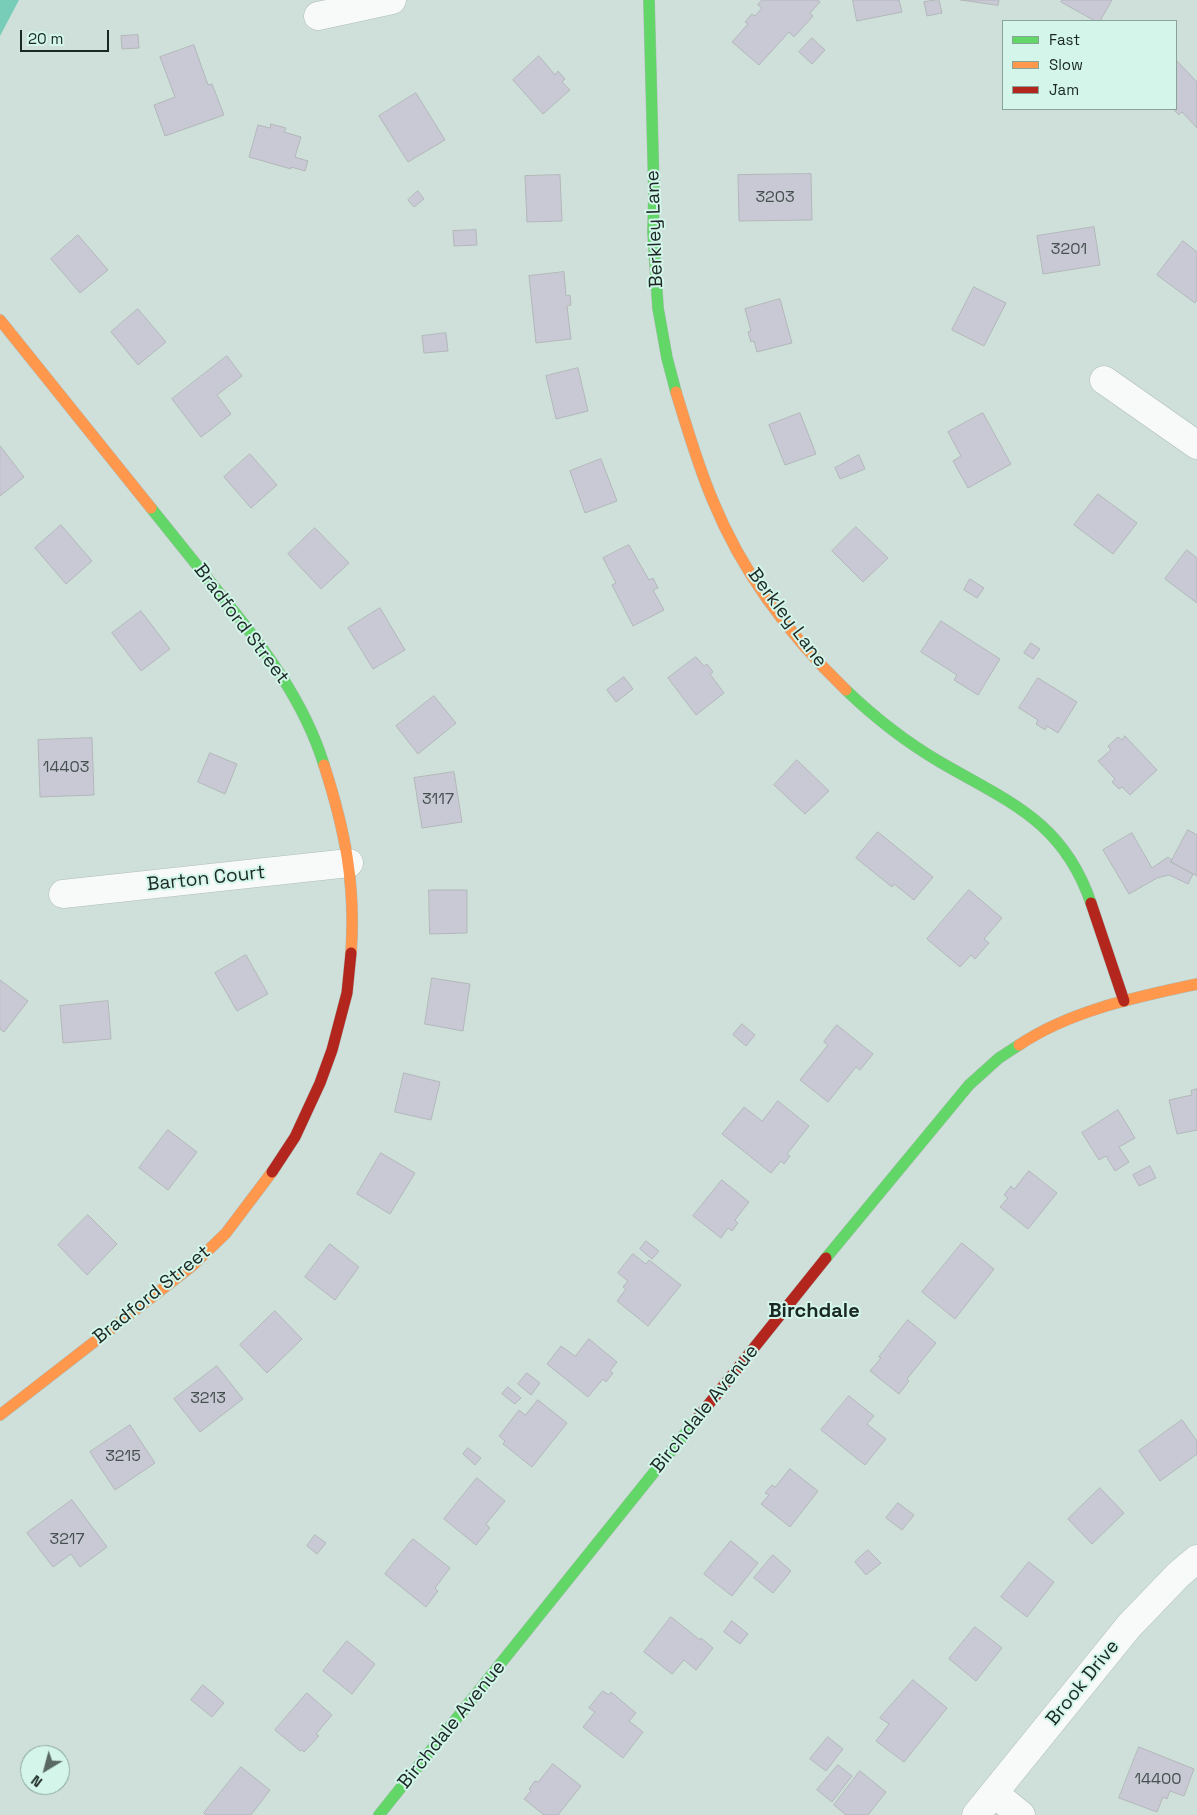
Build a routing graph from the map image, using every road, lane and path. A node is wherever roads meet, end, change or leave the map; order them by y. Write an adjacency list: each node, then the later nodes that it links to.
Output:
1 (392, 0): 3 (street)
2 (649, 0): 10 (street, Berkley Lane)
3 (318, 16)
4 (0, 320): 7 (street, Bradford Street)
5 (1104, 380): 6 (street)
6 (1197, 445)
7 (349, 863): 8 (street, Barton Court); 11 (street, Bradford Street)
8 (62, 894)
9 (1197, 984): 10 (street, Birchdale Avenue)
10 (1124, 1001): 14 (street, Birchdale Avenue)
11 (0, 1415)
12 (1197, 1558): 13 (street, Brook Drive)
13 (994, 1793): 15 (street, Brook Drive); 16 (street)
14 (379, 1815)
15 (976, 1815)
16 (1021, 1815)

